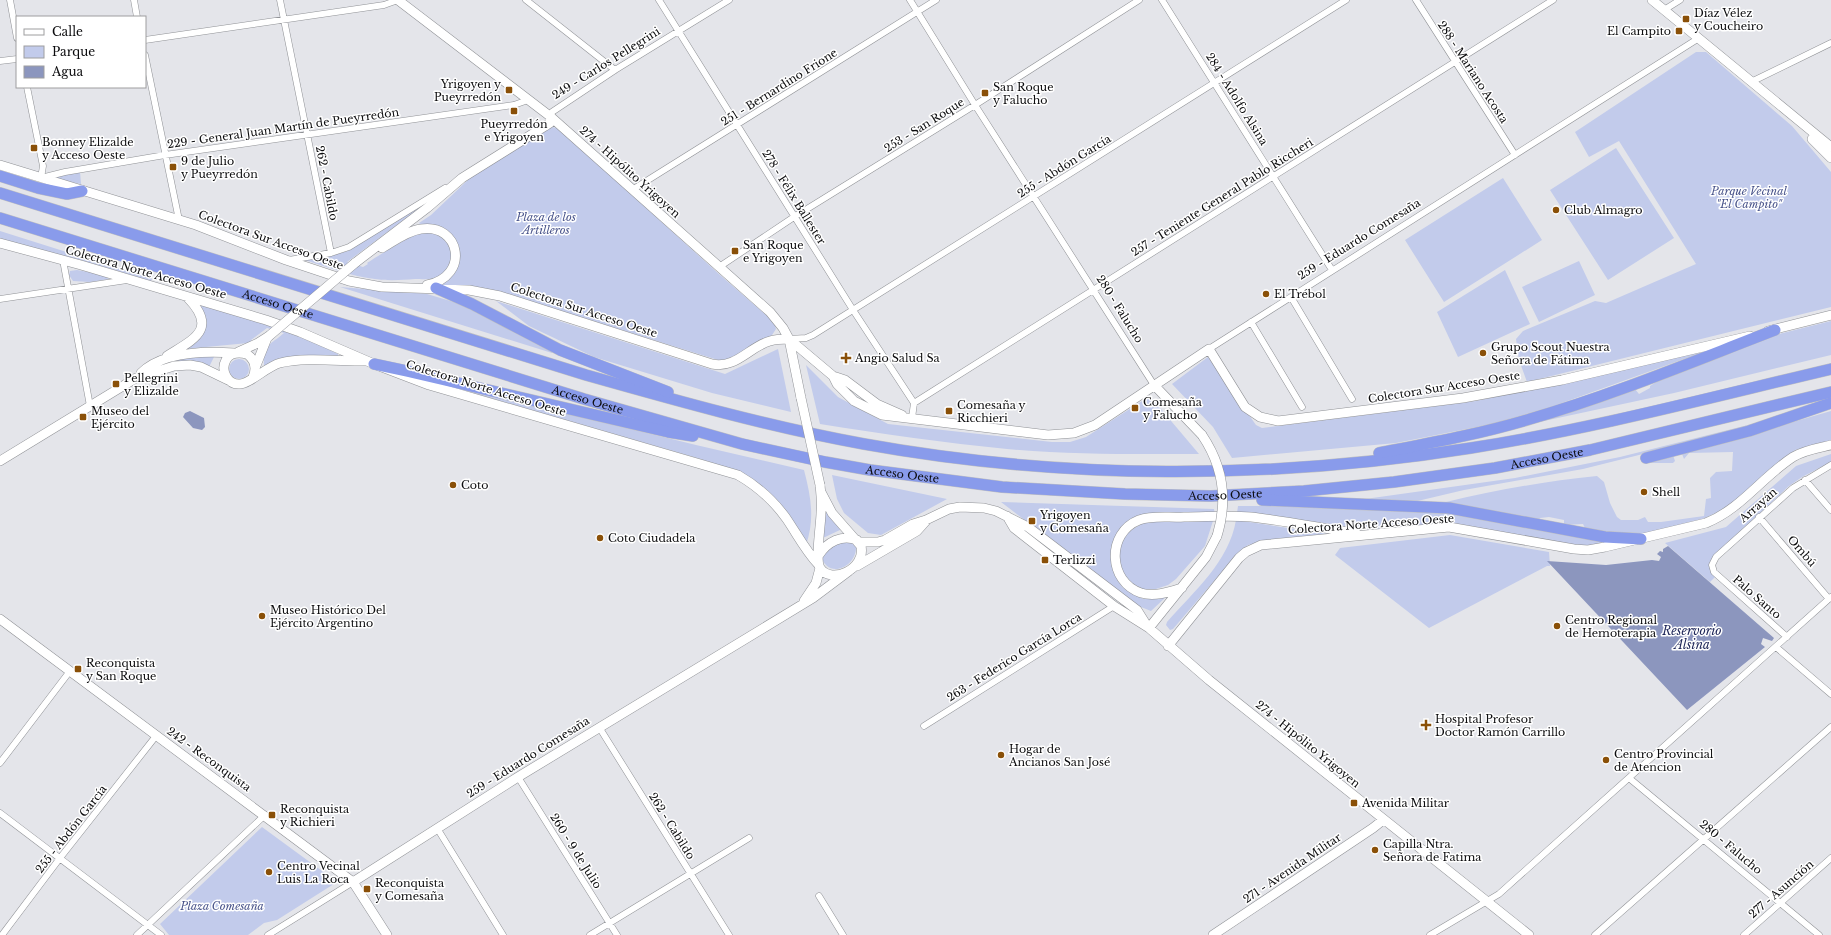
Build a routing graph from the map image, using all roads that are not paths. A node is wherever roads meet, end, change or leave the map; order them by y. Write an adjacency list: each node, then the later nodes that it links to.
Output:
1 (10, 0): 22 (street)
2 (134, 0): 19 (street)
3 (280, 0): 20 (street, 262 - Cabildo)
4 (398, 0): 20 (street); 34 (street, 274 - Hipólito Yrigoyen)
5 (526, 0): 30 (street)
6 (659, 0): 21 (street, 278 - Félix Ballester)
7 (729, 0): 21 (street, 249 - Carlos Pellegrini)
8 (910, 0): 18 (street, 280 - Falucho)
9 (936, 0): 18 (street, 251 - Bernardino Frione)
10 (1139, 0): 35 (street, 253 - San Roque)
11 (1162, 0): 32 (street, 284 - Adolfo Alsina)
12 (1346, 0): 32 (street, 255 - Abdón García)
13 (1416, 0): 29 (street, 288 - Mariano Acosta)
14 (1553, 0): 29 (street, 257 - Teniente General Pablo Riccheri)
15 (1652, 0): 17 (street)
16 (1680, 0): 17 (street)
17 (1664, 10): 23 (street)
18 (918, 12): 35 (street, 280 - Falucho); 38 (street, 251 - Bernardino Frione)
19 (138, 16)
20 (284, 20): 24 (street); 39 (street, 262 - Cabildo)
21 (679, 32): 30 (street, 249 - Carlos Pellegrini); 38 (street, 278 - Félix Ballester)
22 (16, 33)
23 (1699, 38): 31 (street); 42 (street, 259 - Eduardo Comesaña)
24 (146, 40)
25 (1831, 43): 31 (street)
26 (16, 59): 28 (street)
27 (146, 60): 41 (street)
28 (0, 61)
29 (1455, 62): 42 (street, 288 - Mariano Acosta); 46 (street, 257 - Teniente General Pablo Riccheri)
30 (615, 70): 37 (street, 249 - Carlos Pellegrini)
31 (1751, 82): 36 (street)
32 (1215, 84): 46 (street, 284 - Adolfo Alsina); 52 (street, 255 - Abdón García)
33 (27, 88): 47 (street)
34 (528, 100): 37 (street, 274 - Hipólito Yrigoyen); 39 (street, 229 - General Juan Martín de Pueyrredón)
35 (975, 105): 52 (street, 280 - Falucho); 53 (street, 253 - San Roque)
36 (1788, 113): 40 (street); 43 (street)
37 (551, 117): 48 (street, 249 - Carlos Pellegrini); 49 (street, 274 - Hipólito Yrigoyen)
38 (737, 124): 49 (street, 251 - Bernardino Frione); 53 (street, 278 - Félix Ballester)
39 (307, 135): 41 (street, 229 - General Juan Martín de Pueyrredón); 57 (street, 262 - Cabildo)
40 (1831, 147)
41 (165, 155): 47 (street, 229 - General Juan Martín de Pueyrredón); 55 (street)
42 (1515, 155): 62 (street, 259 - Eduardo Comesaña)
43 (1831, 158)
44 (0, 165): 47 (street, Colectora Sur Acceso Oeste)
45 (0, 176): 50 (highway)
46 (1273, 176): 62 (street, 284 - Adolfo Alsina); 67 (street, 257 - Teniente General Pablo Riccheri)
47 (41, 178): 50 (street, Colectora Sur Acceso Oeste)
48 (462, 178): 57 (street, 249 - Carlos Pellegrini); 60 (street, 249 - Carlos Pellegrini)
49 (632, 190): 61 (street, 274 - Hipólito Yrigoyen)
50 (82, 191): 55 (street, Colectora Sur Acceso Oeste)
51 (0, 193): 92 (highway, Acceso Oeste)
52 (1034, 196): 67 (street, 280 - Falucho); 71 (street, 255 - Abdón García)
53 (794, 217): 61 (street, 253 - San Roque); 71 (street, 278 - Félix Ballester)
54 (0, 218): 94 (highway, Acceso Oeste)
55 (178, 220): 59 (street, Colectora Sur Acceso Oeste)
56 (0, 243): 58 (street, Colectora Norte Acceso Oeste)
57 (331, 253): 59 (street, 249 - Carlos Pellegrini)
58 (62, 260): 63 (street, Colectora Norte Acceso Oeste); 66 (street)
59 (286, 260): 64 (street, Colectora Sur Acceso Oeste)
60 (357, 262): 64 (street); 75 (street, 249 - Carlos Pellegrini, bridge)
61 (719, 267): 76 (street, 274 - Hipólito Yrigoyen)
62 (1332, 270): 69 (street, 259 - Eduardo Comesaña)
63 (129, 280): 66 (street); 68 (street, Colectora Norte Acceso Oeste)
64 (414, 288): 65 (street, Colectora Sur Acceso Oeste)
65 (436, 288): 76 (street, Colectora Sur Acceso Oeste); 92 (highway)
66 (68, 289): 70 (street); 90 (street)
67 (1094, 290): 85 (street, 280 - Falucho); 88 (street, 257 - Teniente General Pablo Riccheri)
68 (188, 297): 79 (street); 80 (street, Colectora Norte Acceso Oeste)
69 (1291, 297): 73 (street, 259 - Eduardo Comesaña); 87 (street)
70 (0, 299)
71 (853, 310): 76 (street, 255 - Abdón García); 88 (street, 278 - Félix Ballester)
72 (1831, 315): 74 (street, Colectora Sur Acceso Oeste)
73 (1251, 322): 77 (street, 259 - Eduardo Comesaña); 91 (street)
74 (1774, 330): 77 (street, Colectora Sur Acceso Oeste); 99 (highway)
75 (268, 337): 78 (street, 249 - Carlos Pellegrini); 82 (street, 249 - Carlos Pellegrini)
76 (789, 339): 93 (street, 274 - Hipólito Yrigoyen); 101 (street, bridge)
77 (1209, 349): 85 (street, 259 - Eduardo Comesaña)
78 (236, 353): 79 (street, 249 - Carlos Pellegrini); 82 (street); 84 (street)
79 (161, 360): 83 (street, 249 - Carlos Pellegrini)
80 (370, 363): 82 (street); 94 (highway); 111 (street, Colectora Norte Acceso Oeste)
81 (1831, 369): 99 (highway, Acceso Oeste)
82 (254, 372): 84 (street)
83 (136, 378): 84 (street, 249 - Carlos Pellegrini); 90 (street, 249 - Carlos Pellegrini)
84 (228, 380)
85 (1154, 385): 93 (street, 259 - Eduardo Comesaña); 114 (street, 280 - Falucho, bridge)
86 (1831, 392): 102 (highway, Acceso Oeste)
87 (1352, 399)
88 (914, 403): 93 (street)
89 (1831, 403): 96 (highway)
90 (90, 406): 97 (street, 249 - Carlos Pellegrini)
91 (1302, 407)
92 (713, 410): 99 (highway, Acceso Oeste)
93 (908, 417)
94 (742, 444): 102 (highway, Acceso Oeste)
95 (1831, 445): 109 (street, Colectora Norte Acceso Oeste)
96 (1646, 458)
97 (0, 461)
98 (1831, 464): 100 (street, Arrayán)
99 (1314, 466)
100 (1805, 480): 104 (street); 106 (street, Arrayán)
101 (820, 488): 110 (street); 111 (street)
102 (1211, 496): 109 (highway)
103 (972, 507): 105 (street, 274 - Hipólito Yrigoyen); 107 (street, 259 - Eduardo Comesaña)
104 (1831, 510)
105 (1007, 516): 117 (street, 274 - Hipólito Yrigoyen); 119 (street, 274 - Hipólito Yrigoyen)
106 (1759, 517): 113 (street, Arrayán); 115 (street, Ombú)
107 (926, 520): 110 (street, 259 - Eduardo Comesaña); 112 (street, 259 - Eduardo Comesaña)
108 (1372, 536): 109 (street, Colectora Norte Acceso Oeste); 114 (street); 121 (street, Colectora Norte Acceso Oeste)
109 (1641, 538)
110 (858, 541): 111 (street); 112 (street)
111 (819, 562): 112 (street); 116 (street, 259 - Eduardo Comesaña)
112 (853, 568): 116 (street, 259 - Eduardo Comesaña)
113 (1714, 572): 120 (street, Palo Santo)
114 (1182, 588): 119 (street, 280 - Falucho)
115 (1830, 598): 120 (street)
116 (802, 603): 126 (street, 259 - Eduardo Comesaña)
117 (1114, 606): 119 (street, 274 - Hipólito Yrigoyen); 125 (street, 263 - Federico García Lorca)
118 (0, 619): 123 (street, 242 - Reconquista)
119 (1149, 628): 121 (street, 274 - Hipólito Yrigoyen)
120 (1787, 637): 122 (street)
121 (1168, 646): 134 (street, 274 - Hipólito Yrigoyen)
122 (1776, 647): 124 (street); 131 (street)
123 (70, 672): 128 (street, 242 - Reconquista); 129 (street)
124 (1831, 694)
125 (924, 726)
126 (599, 727): 130 (street, 259 - Eduardo Comesaña); 140 (street, 262 - Cabildo)
127 (1831, 727): 137 (street)
128 (156, 736): 133 (street, 242 - Reconquista); 138 (street, 255 - Abdón García)
129 (0, 763)
130 (518, 777): 135 (street, 259 - Eduardo Comesaña); 145 (street, 260 - 9 de Julio)
131 (1629, 778): 137 (street, 280 - Falucho); 143 (street)
132 (0, 813): 138 (street)
133 (265, 815): 141 (street, 242 - Reconquista); 146 (street)
134 (1383, 820): 143 (street, 274 - Hipólito Yrigoyen); 147 (street, 271 - Avenida Militar)
135 (436, 828): 141 (street, 259 - Eduardo Comesaña); 154 (street)
136 (749, 838): 140 (street)
137 (1704, 840): 144 (street, 280 - Falucho); 162 (street)
138 (60, 858): 146 (street); 149 (street, 255 - Abdón García)
139 (1831, 858): 144 (street, 277 - Asunción)
140 (690, 874): 145 (street); 157 (street, 262 - Cabildo)
141 (353, 882): 148 (street, 259 - Eduardo Comesaña); 153 (street, 242 - Reconquista)
142 (819, 896): 158 (street)
143 (1487, 902): 160 (street); 161 (street, 274 - Hipólito Yrigoyen)
144 (1780, 903): 163 (street, 277 - Asunción); 164 (street, 280 - Falucho)
145 (610, 923): 155 (street); 156 (street, 260 - 9 de Julio)
146 (149, 924): 150 (street); 151 (street)
147 (1224, 932): 159 (street, 271 - Avenida Militar)
148 (276, 933): 152 (street, 259 - Eduardo Comesaña)
149 (2, 935)
150 (137, 935)
151 (161, 935)
152 (268, 935)
153 (387, 935)
154 (503, 935)
155 (590, 935)
156 (617, 935)
157 (729, 935)
158 (843, 935)
159 (1213, 935)
160 (1430, 935)
161 (1530, 935)
162 (1595, 935)
163 (1744, 935)
164 (1819, 935)

